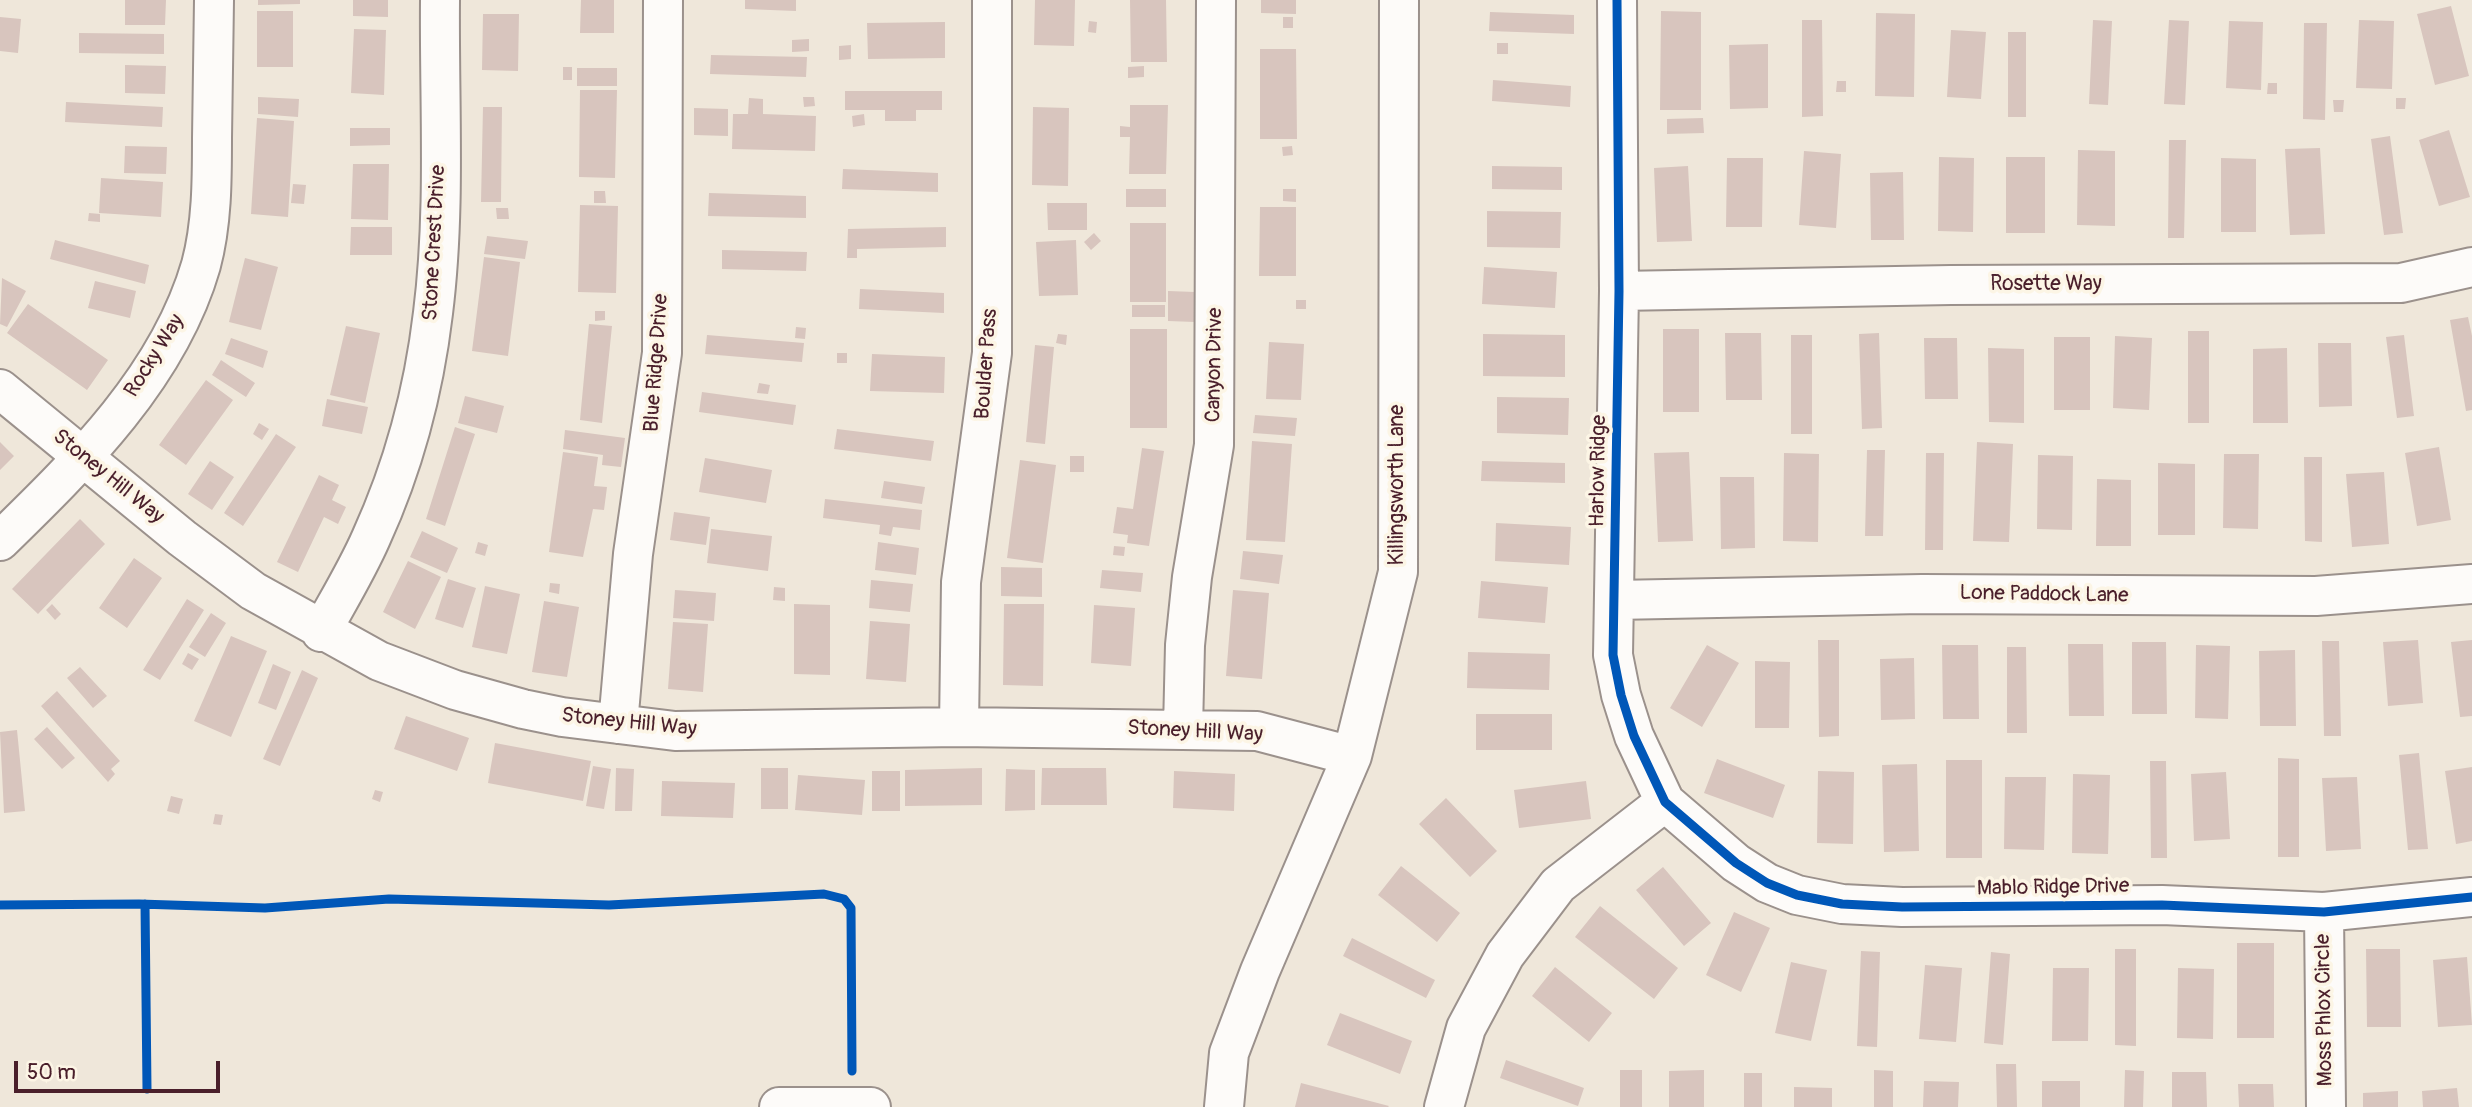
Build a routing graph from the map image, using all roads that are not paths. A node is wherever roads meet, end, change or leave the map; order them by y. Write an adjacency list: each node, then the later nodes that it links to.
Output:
1 (214, 0): 11 (street, Rocky Way)
2 (440, 0): 15 (street, Stone Crest Drive)
3 (663, 0): 16 (street, Blue Ridge Drive)
4 (992, 0): 17 (street, Boulder Pass)
5 (1216, 0): 18 (street, Canyon Drive)
6 (1399, 0): 19 (street, Killingsworth Lane)
7 (1617, 0): 9 (street, Harlow Ridge)
8 (2472, 267): 9 (street, Rosette Way)
9 (1619, 291): 14 (street, Harlow Ridge)
10 (0, 389): 11 (street, Stoney Hill Way)
11 (82, 456): 12 (street, Rocky Way); 15 (street, Stoney Hill Way)
12 (0, 541)
13 (2472, 584): 14 (street, Lone Paddock Lane)
14 (1615, 600): 20 (street, Harlow Ridge)
15 (321, 632): 16 (street, Stoney Hill Way)
16 (618, 724): 17 (street, Stoney Hill Way)
17 (959, 727): 18 (street, Stoney Hill Way)
18 (1183, 729): 19 (street, Stoney Hill Way)
19 (1352, 756): 25 (street, Killingsworth Lane)
20 (1665, 802): 22 (street, Mablo Ridge Drive); 26 (street)
21 (2472, 897): 22 (street, Mablo Ridge Drive)
22 (2324, 912): 27 (street, Moss Phlox Circle)
23 (779, 1107): 24 (street)
24 (871, 1107)
25 (1224, 1107)
26 (1444, 1107)
27 (2326, 1107)

